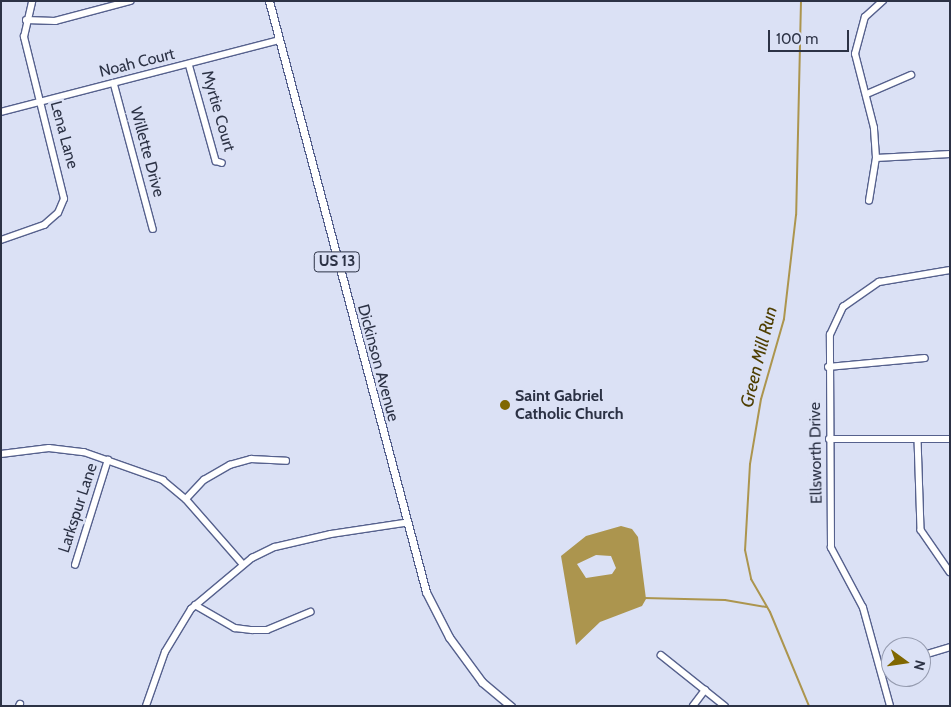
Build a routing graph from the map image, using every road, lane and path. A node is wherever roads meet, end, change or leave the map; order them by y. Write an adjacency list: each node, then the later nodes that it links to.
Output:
1 (32, 1): 5 (street, Lena Lane)
2 (130, 1): 5 (street)
3 (269, 1): 6 (main road, Dickinson Avenue / US 13)
4 (883, 1): 10 (street)
5 (26, 20): 11 (street, Lena Lane)
6 (279, 40): 7 (street, Noah Court); 29 (main road, Dickinson Avenue / US 13)
7 (190, 64): 9 (street, Noah Court); 15 (street, Myrtie Court)
8 (911, 75): 10 (street)
9 (114, 83): 11 (street, Noah Court); 17 (street, Willette Drive)
10 (867, 94): 14 (street)
11 (40, 102): 12 (street, Noah Court); 18 (street, Lena Lane)
12 (1, 112)
13 (950, 154): 14 (street)
14 (876, 158): 16 (street)
15 (222, 163)
16 (869, 202)
17 (153, 228)
18 (1, 240)
19 (950, 270): 21 (street, Ellsworth Drive)
20 (925, 358): 21 (street)
21 (828, 367): 24 (street, Ellsworth Drive)
22 (918, 439): 23 (street); 24 (street); 32 (street)
23 (950, 439)
24 (829, 440): 38 (street, Ellsworth Drive)
25 (1, 454): 26 (street)
26 (108, 460): 28 (street); 31 (street, Larkspur Lane)
27 (286, 461): 28 (street)
28 (186, 498): 30 (street)
29 (405, 523): 30 (street); 42 (main road, Dickinson Avenue / US 13)
30 (243, 564): 33 (street)
31 (75, 565)
32 (950, 572)
33 (195, 605): 34 (street); 41 (street)
34 (310, 612)
35 (950, 647): 36 (street)
36 (931, 653)
37 (661, 655): 40 (street)
38 (881, 667)
39 (886, 687): 45 (street, Ellsworth Drive)
40 (705, 690): 43 (street); 44 (street)
41 (146, 706)
42 (511, 706)
43 (693, 706)
44 (725, 706)
45 (890, 706)

